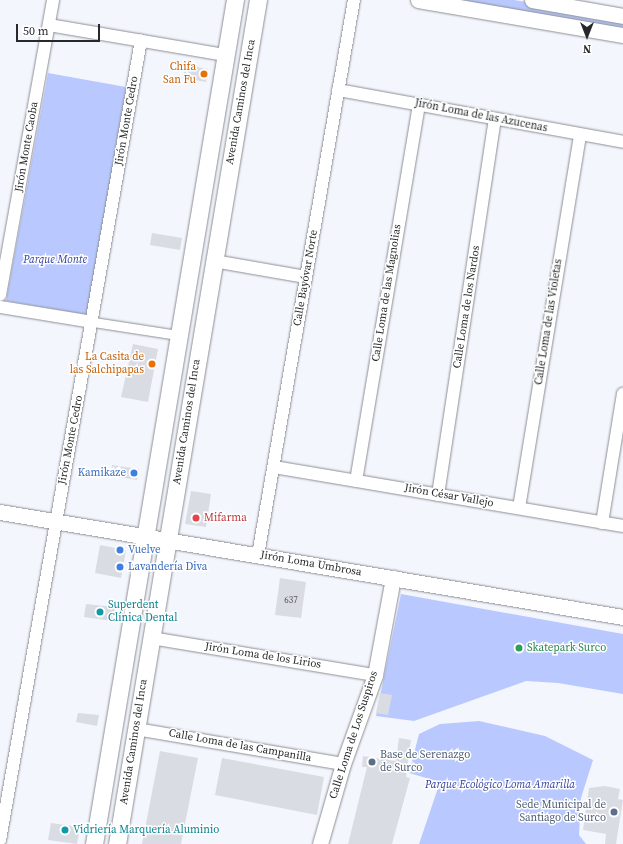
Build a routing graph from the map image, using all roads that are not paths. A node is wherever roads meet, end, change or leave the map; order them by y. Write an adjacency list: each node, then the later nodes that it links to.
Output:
1 (53, 0): 8 (street, Jirón Monte Caoba)
2 (235, 0): 11 (main road, Avenida Caminos del Inca)
3 (258, 0): 17 (main road, Avenida Caminos del Inca)
4 (354, 0): 12 (street, Calle Bayóvar Norte)
5 (418, 0): 9 (street)
6 (532, 0): 7 (street)
7 (623, 16)
8 (49, 25): 10 (street); 19 (street, Jirón Monte Caoba)
9 (623, 35)
10 (141, 40): 11 (street); 21 (street, Jirón Monte Cedro)
11 (225, 55): 22 (main road, Avenida Caminos del Inca)
12 (338, 90): 13 (street, Jirón Loma de las Azucenas); 18 (street, Calle Bayóvar Norte)
13 (419, 105): 14 (street, Jirón Loma de las Azucenas); 25 (street, Calle Loma de las Magnolias)
14 (495, 119): 15 (street, Jirón Loma de las Azucenas); 26 (street, Calle Loma de los Nardos)
15 (580, 135): 16 (street, Jirón Loma de las Azucenas); 27 (street, Calle Loma de las Violetas)
16 (623, 142)
17 (214, 261): 18 (street); 33 (main road, Avenida Caminos del Inca)
18 (306, 277): 24 (street, Calle Bayóvar Norte)
19 (0, 295)
20 (0, 307): 21 (street)
21 (93, 322): 22 (street); 29 (street, Jirón Monte Cedro)
22 (178, 335): 32 (main road, Avenida Caminos del Inca)
23 (623, 394): 30 (street)
24 (274, 467): 25 (street, Jirón César Vallejo); 34 (street, Calle Bayóvar Norte)
25 (356, 481): 26 (street, Jirón César Vallejo)
26 (438, 495): 27 (street, Jirón César Vallejo)
27 (519, 508): 30 (street, Jirón César Vallejo)
28 (0, 512): 29 (street, Jirón Loma Umbrosa)
29 (56, 521): 32 (street, Jirón Loma Umbrosa); 41 (street, Jirón Monte Cedro)
30 (602, 523): 31 (street, Jirón César Vallejo)
31 (623, 526)
32 (144, 536): 33 (street, Jirón Loma Umbrosa); 42 (main road, Avenida Caminos del Inca)
33 (168, 540): 34 (street, Jirón Loma Umbrosa); 37 (main road, Avenida Caminos del Inca)
34 (258, 556): 35 (street, Jirón Loma Umbrosa)
35 (393, 578): 36 (street, Jirón Loma Umbrosa); 38 (street, Calle Loma de Los Suspiros)
36 (623, 617)
37 (151, 638): 38 (street, Jirón Loma de los Lirios); 39 (main road, Avenida Caminos del Inca)
38 (375, 675): 40 (street, Calle Loma de Los Suspiros)
39 (136, 729): 40 (street, Calle Loma de las Campanilla); 43 (main road, Avenida Caminos del Inca)
40 (343, 764): 44 (street, Calle Loma de Los Suspiros)
41 (0, 840)
42 (94, 844)
43 (117, 844)
44 (320, 844)

